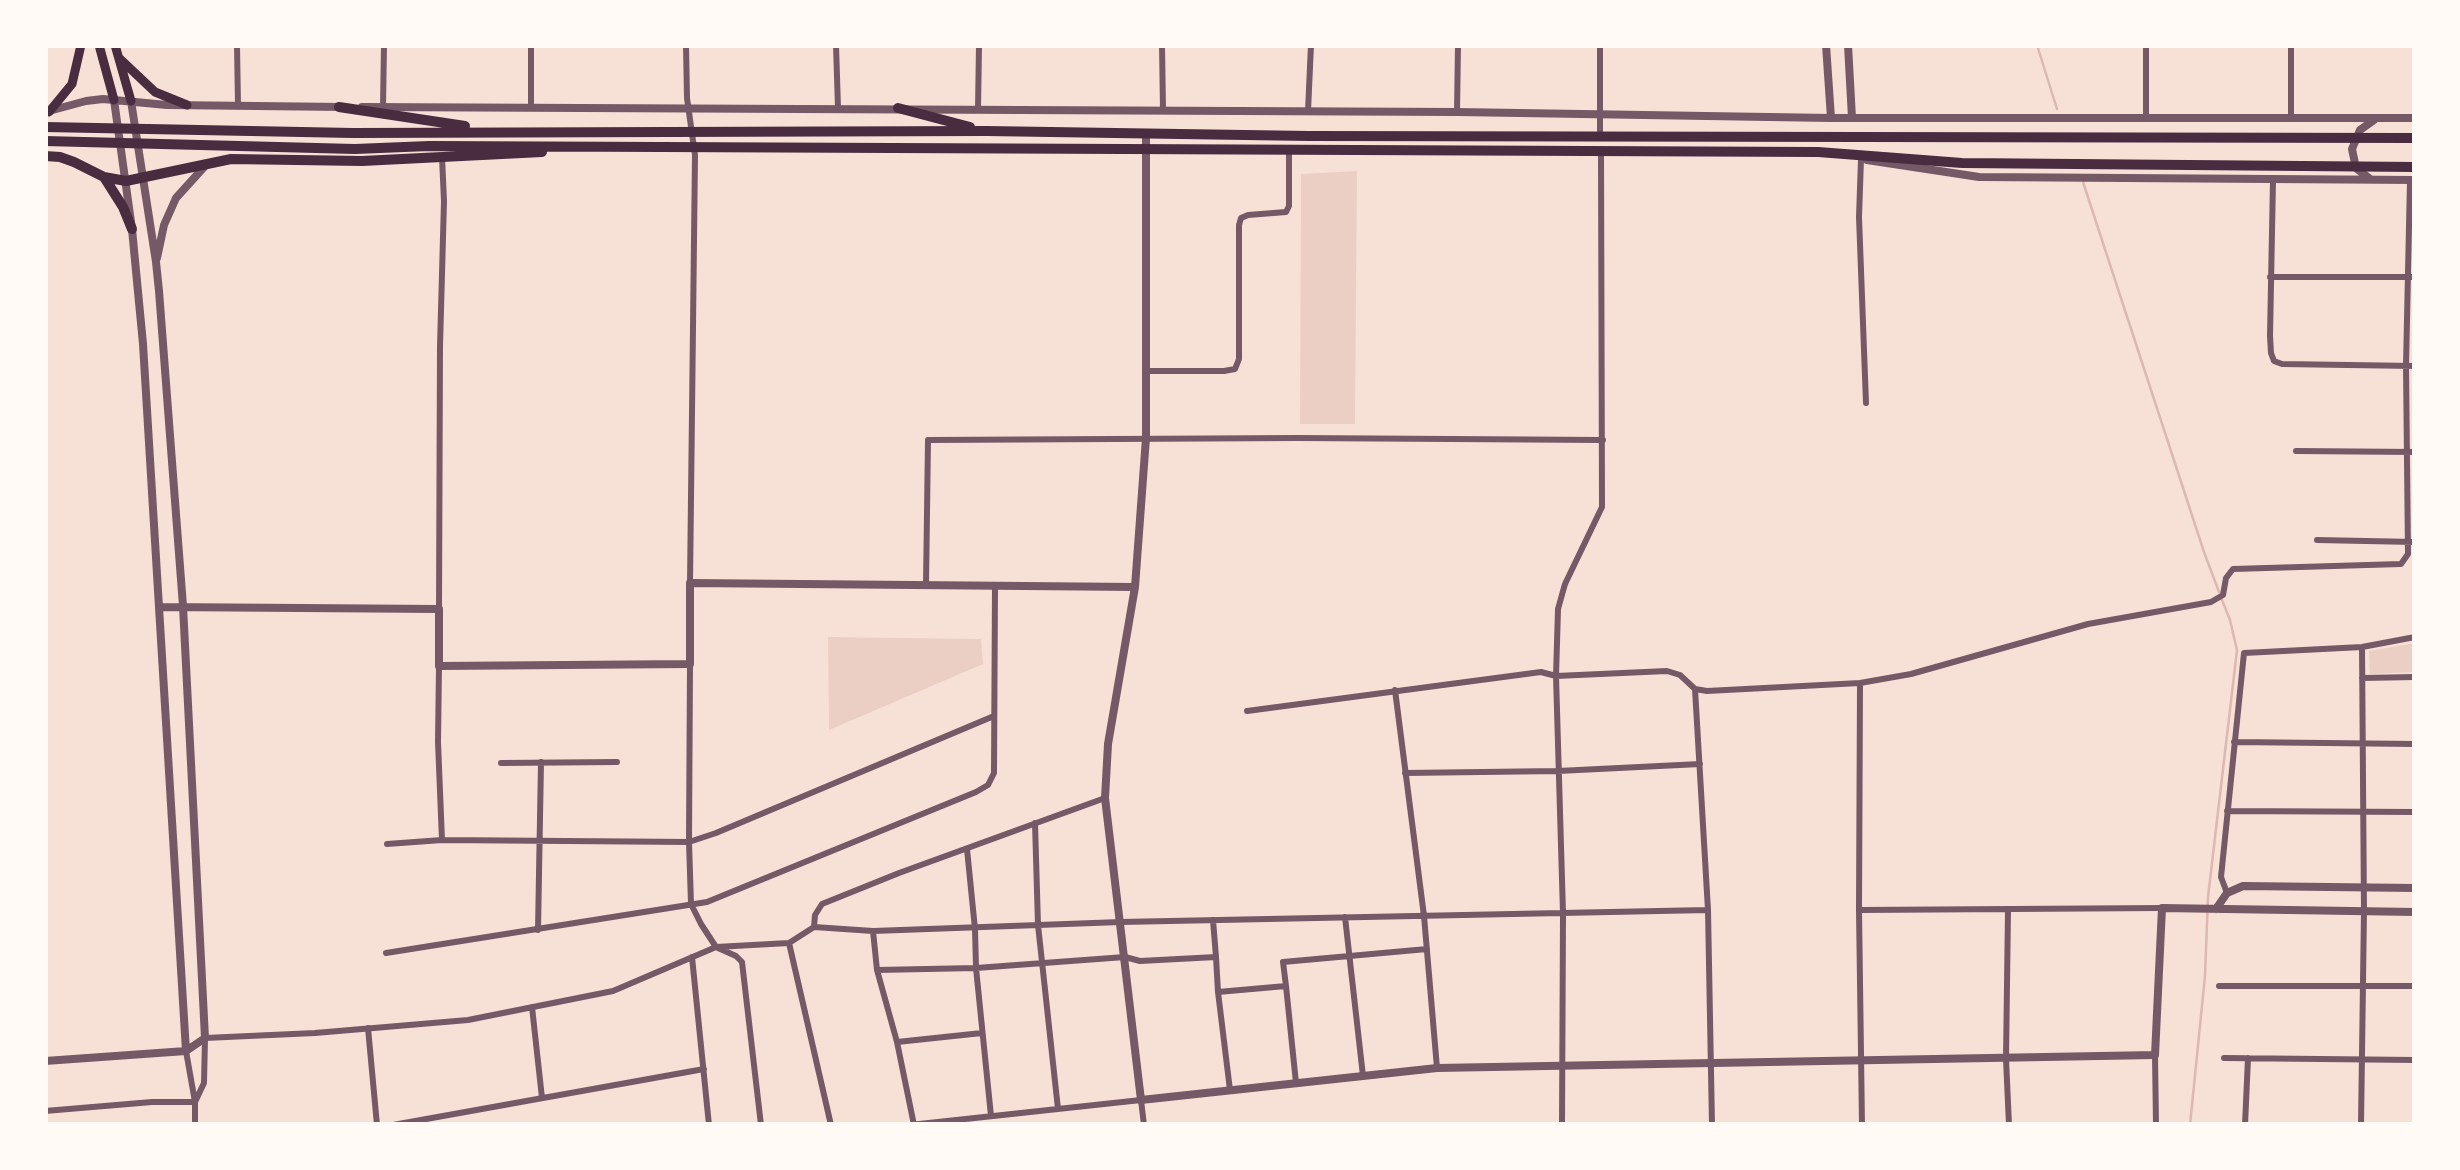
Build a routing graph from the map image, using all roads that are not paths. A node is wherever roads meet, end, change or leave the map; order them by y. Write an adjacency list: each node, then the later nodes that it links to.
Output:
1 (81, 45): 32 (main road)
2 (99, 45): 19 (main road)
3 (115, 45): 18 (main road)
4 (237, 45): 21 (street)
5 (384, 45): 24 (street)
6 (531, 45): 25 (street)
7 (686, 45): 26 (street)
8 (836, 45): 27 (street)
9 (978, 45): 29 (street)
10 (1162, 45): 30 (street)
11 (1311, 45): 31 (street)
12 (1458, 45): 33 (street)
13 (1600, 45): 34 (street)
14 (1826, 45): 36 (street)
15 (1848, 45): 37 (street)
16 (2146, 45): 38 (street)
17 (2291, 45): 35 (street)
18 (119, 58): 20 (main road); 22 (main road)
19 (114, 100): 20 (street); 32 (street); 65 (street)
20 (131, 101): 22 (street); 61 (street)
21 (238, 104): 22 (street); 23 (street)
22 (187, 106)
23 (339, 107): 24 (street); 42 (highway)
24 (384, 107): 25 (street)
25 (530, 108): 26 (street)
26 (689, 108): 27 (street); 43 (street)
27 (838, 108): 28 (street)
28 (898, 108): 29 (street); 44 (highway)
29 (978, 108): 30 (street)
30 (1162, 110): 31 (street)
31 (1308, 111): 33 (street)
32 (47, 112)
33 (1457, 112): 34 (street)
34 (1600, 114): 36 (street); 46 (street)
35 (2291, 117): 38 (street); 39 (street)
36 (1831, 118): 37 (street)
37 (1852, 118): 38 (street)
38 (2146, 118)
39 (2378, 118): 40 (street); 63 (street)
40 (2415, 118)
41 (45, 127): 42 (highway)
42 (501, 131): 43 (highway)
43 (692, 132): 44 (highway); 50 (street)
44 (986, 132): 45 (highway)
45 (1146, 133): 46 (highway); 51 (street)
46 (1600, 138): 47 (highway)
47 (2415, 138)
48 (45, 141): 49 (highway)
49 (589, 147): 50 (highway); 56 (highway)
50 (694, 148): 51 (highway); 79 (street)
51 (1146, 150): 52 (highway); 71 (street)
52 (1290, 150): 54 (highway); 71 (street)
53 (1818, 152): 54 (highway); 57 (street); 59 (highway)
54 (1601, 153): 74 (street)
55 (45, 156): 60 (highway)
56 (442, 157): 58 (highway); 85 (street)
57 (1861, 159): 62 (street); 72 (street)
58 (204, 166): 61 (highway); 67 (street)
59 (2415, 167)
60 (104, 177): 65 (highway); 66 (highway)
61 (142, 179): 65 (highway); 67 (street)
62 (2273, 180): 63 (street); 68 (street)
63 (2371, 180): 64 (street)
64 (2413, 180): 69 (street)
65 (126, 181): 66 (street)
66 (132, 230): 84 (street)
67 (156, 262): 83 (street)
68 (2270, 277): 69 (street); 70 (street)
69 (2412, 277): 70 (street)
70 (2410, 366): 76 (street)
71 (1146, 371): 73 (street)
72 (1866, 403)
73 (1146, 438): 74 (street); 80 (street); 82 (street)
74 (1602, 440): 90 (street)
75 (2296, 452): 76 (street)
76 (2410, 452): 78 (street)
77 (2317, 540): 78 (street)
78 (2411, 542): 93 (street)
79 (690, 583): 80 (street); 88 (street)
80 (926, 585): 81 (street)
81 (995, 586): 82 (street); 97 (street)
82 (1135, 587): 107 (street)
83 (183, 606): 84 (street); 85 (street); 157 (street)
84 (160, 607): 159 (street)
85 (439, 609): 89 (street)
86 (2415, 637): 87 (street)
87 (2362, 647): 92 (street); 98 (street)
88 (690, 664): 89 (street); 114 (street)
89 (439, 666): 112 (street)
90 (1556, 676): 94 (street); 95 (street); 105 (street)
91 (2415, 677): 92 (street)
92 (2362, 678): 99 (street)
93 (1860, 683): 94 (street); 124 (street)
94 (1695, 689): 104 (street)
95 (1395, 690): 96 (street); 106 (street)
96 (1247, 712)
97 (994, 716): 114 (street); 120 (street)
98 (2234, 742): 99 (street); 108 (street)
99 (2362, 742): 100 (street); 109 (street)
100 (2415, 744)
101 (541, 762): 102 (street); 103 (street); 113 (street)
102 (617, 762)
103 (501, 763)
104 (1700, 764): 105 (street); 123 (street)
105 (1558, 771): 106 (street); 128 (street)
106 (1406, 773): 129 (street)
107 (1105, 798): 111 (street); 132 (street)
108 (2227, 811): 109 (street); 119 (street)
109 (2364, 811): 110 (street); 117 (street)
110 (2415, 812)
111 (1035, 823): 116 (street); 133 (street)
112 (442, 840): 113 (street); 115 (street)
113 (540, 840): 114 (street); 136 (street)
114 (689, 842): 120 (street)
115 (387, 844)
116 (967, 849): 134 (street); 135 (street)
117 (2363, 887): 118 (street); 119 (street); 126 (street)
118 (2415, 888)
119 (2227, 893): 122 (street)
120 (692, 904): 136 (street); 139 (street)
121 (2162, 908): 122 (street); 125 (street); 160 (street)
122 (2211, 909): 126 (street)
123 (1708, 910): 128 (street); 168 (street)
124 (1859, 910): 125 (street); 167 (street)
125 (2008, 910): 161 (street)
126 (2364, 911): 127 (street); 151 (street)
127 (2415, 912)
128 (1563, 913): 129 (street); 169 (street)
129 (1424, 916): 130 (street); 140 (street)
130 (1345, 918): 131 (street); 142 (street)
131 (1213, 920): 132 (street); 144 (street)
132 (1120, 922): 133 (street); 145 (street)
133 (1038, 925): 135 (street); 146 (street)
134 (814, 926): 137 (street); 138 (street)
135 (975, 929): 137 (street); 147 (street)
136 (538, 930): 141 (street)
137 (873, 931): 148 (street)
138 (789, 943): 139 (street); 186 (street)
139 (716, 947): 143 (street); 185 (street)
140 (1427, 949): 142 (street); 171 (street)
141 (386, 953)
142 (1349, 956): 149 (street); 172 (street)
143 (692, 957): 154 (street); 170 (street)
144 (1216, 957): 145 (street); 153 (street)
145 (1125, 958): 146 (street); 176 (street)
146 (1042, 964): 147 (street); 178 (street)
147 (976, 968): 148 (street); 156 (street)
148 (876, 970): 158 (street)
149 (1286, 986): 153 (street); 173 (street)
150 (2219, 986): 151 (street)
151 (2364, 986): 152 (street); 164 (street)
152 (2415, 986)
153 (1218, 992): 174 (street)
154 (532, 1007): 155 (street); 175 (street)
155 (368, 1028): 157 (street); 182 (street)
156 (982, 1034): 158 (street); 180 (street)
157 (205, 1038): 159 (street); 177 (street)
158 (898, 1042): 187 (street)
159 (186, 1051): 166 (street); 177 (street)
160 (2155, 1055): 161 (street); 193 (street)
161 (2006, 1058): 167 (street); 192 (street)
162 (2224, 1058): 163 (street)
163 (2248, 1058): 164 (street); 194 (street)
164 (2364, 1060): 165 (street); 195 (street)
165 (2415, 1060)
166 (45, 1061)
167 (1862, 1062): 168 (street); 191 (street)
168 (1711, 1063): 169 (street); 190 (street)
169 (1561, 1066): 171 (street); 189 (street)
170 (704, 1068): 175 (street); 184 (street)
171 (1437, 1068): 172 (street)
172 (1363, 1076): 173 (street)
173 (1296, 1083): 174 (street)
174 (1230, 1090): 176 (street)
175 (542, 1098): 183 (street)
176 (1141, 1100): 178 (street); 188 (street)
177 (195, 1102): 179 (street); 181 (street)
178 (1058, 1109): 180 (street)
179 (45, 1111)
180 (991, 1116): 187 (street)
181 (194, 1125)
182 (377, 1125)
183 (392, 1125)
184 (709, 1125)
185 (761, 1125)
186 (831, 1125)
187 (912, 1125)
188 (1144, 1125)
189 (1562, 1125)
190 (1712, 1125)
191 (1862, 1125)
192 (2010, 1125)
193 (2156, 1125)
194 (2245, 1125)
195 (2361, 1125)

